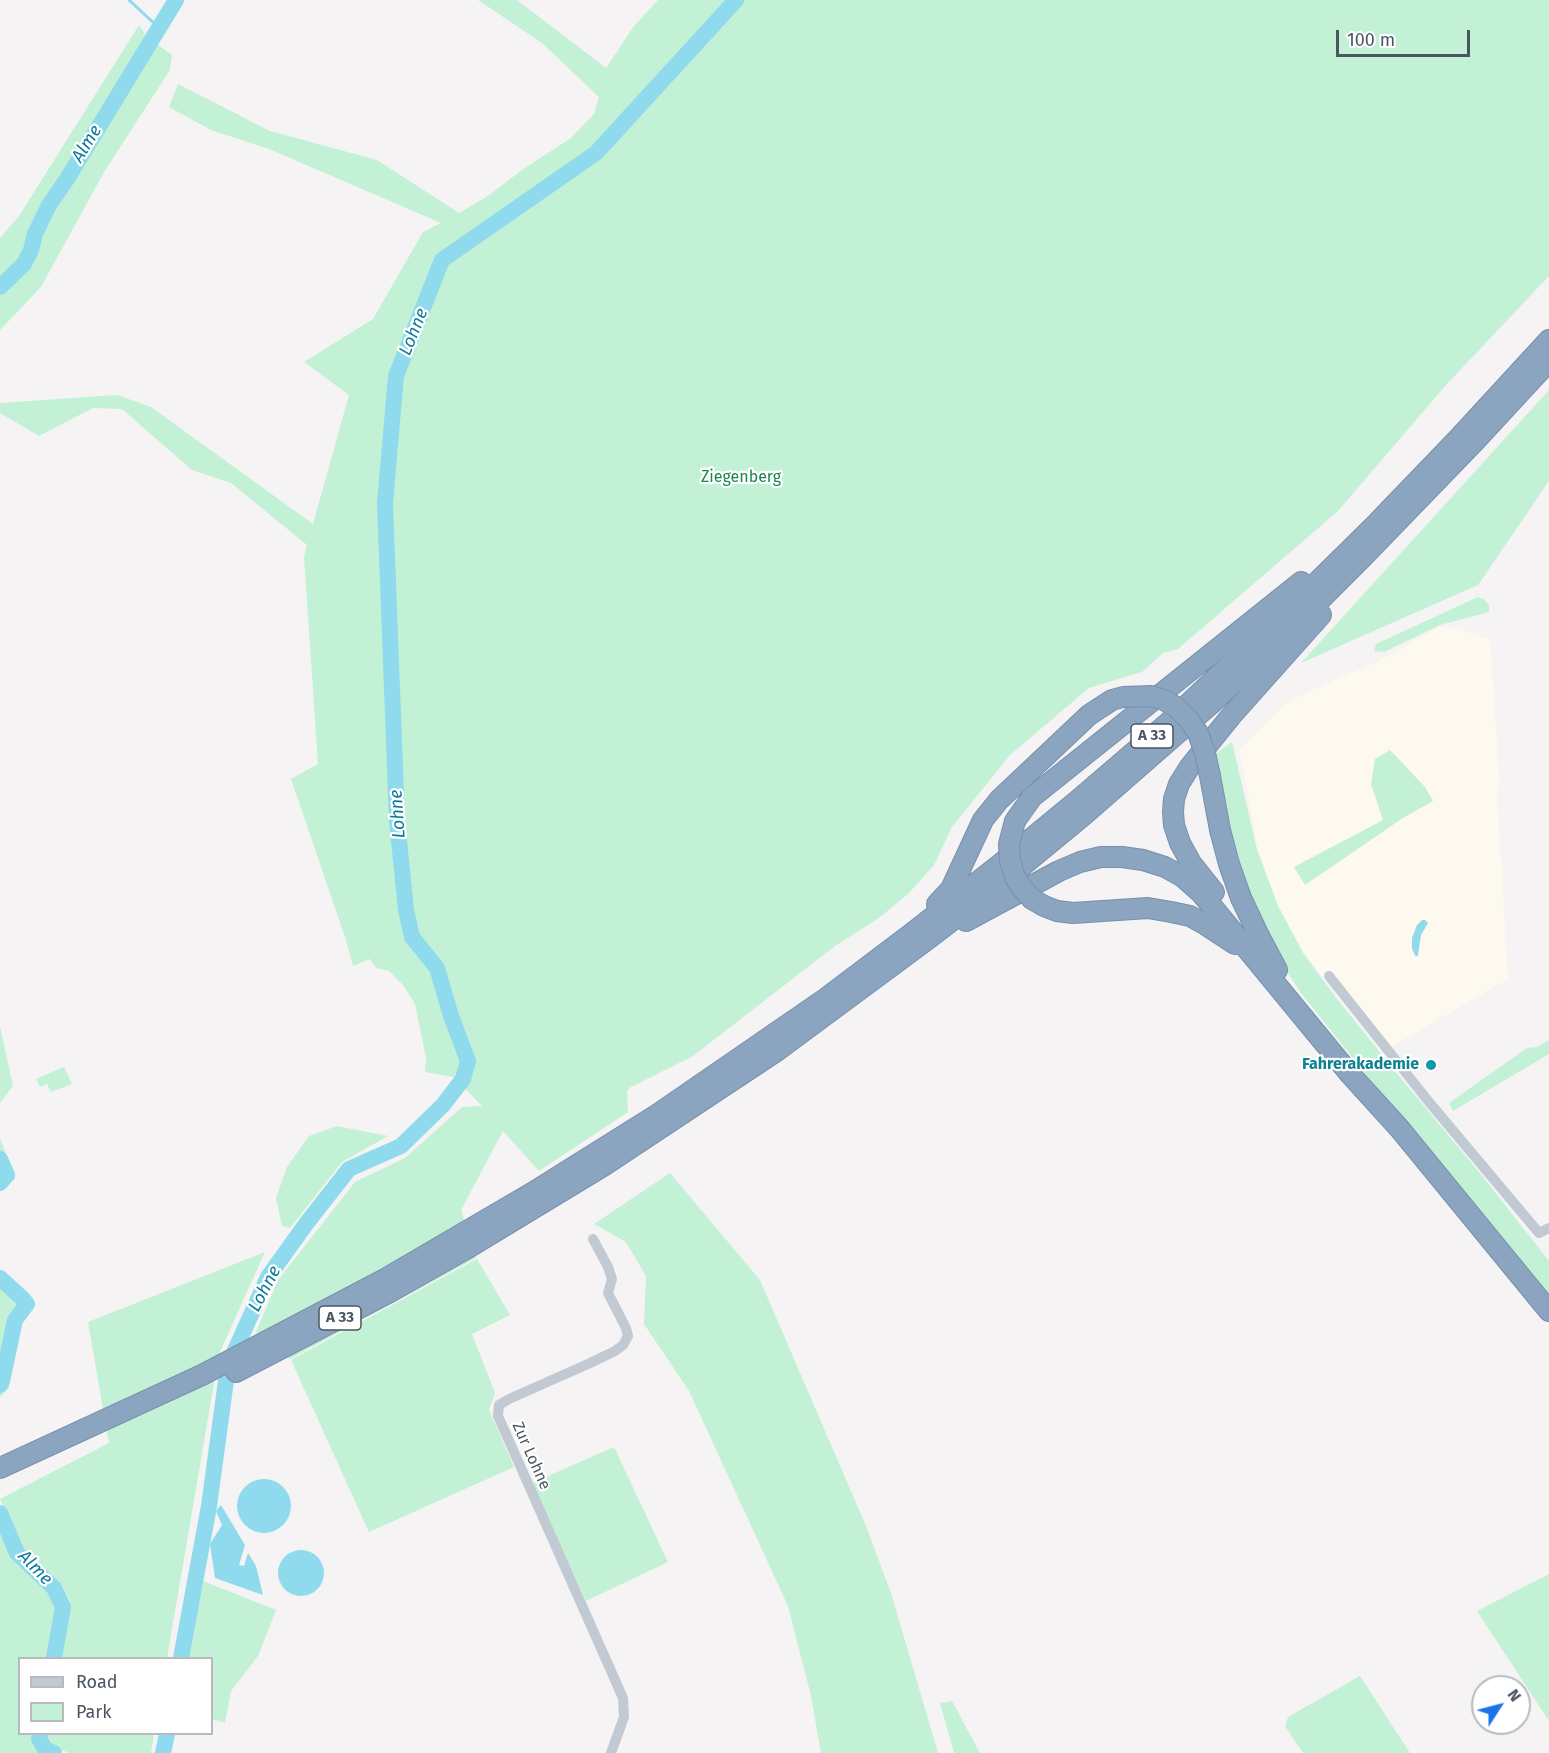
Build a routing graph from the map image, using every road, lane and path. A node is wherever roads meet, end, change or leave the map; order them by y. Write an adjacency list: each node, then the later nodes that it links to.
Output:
1 (1549, 340): 3 (highway, A 33)
2 (1549, 361): 4 (highway, A 33)
3 (1378, 522): 5 (highway, A 33); 7 (highway, bridge)
4 (1362, 558): 5 (highway, A 33); 7 (highway)
5 (920, 937): 7 (highway); 7 (highway, bridge); 8 (highway, A 33)
6 (1329, 976): 9 (street)
7 (1277, 977): 11 (highway)
8 (662, 1120): 12 (highway, A 33); 13 (highway, A 33)
9 (1549, 1228)
10 (593, 1239): 14 (street, Zur Lohne)
11 (1549, 1311)
12 (0, 1468)
13 (0, 1482)
14 (611, 1753)

